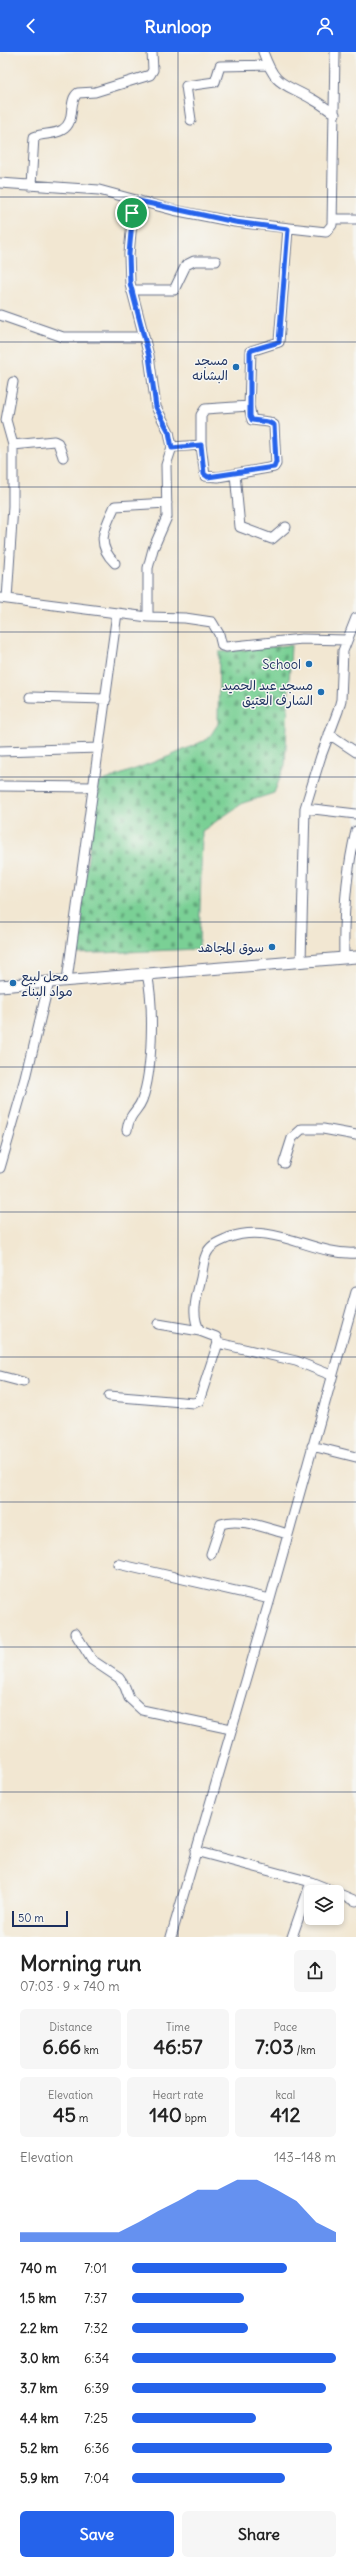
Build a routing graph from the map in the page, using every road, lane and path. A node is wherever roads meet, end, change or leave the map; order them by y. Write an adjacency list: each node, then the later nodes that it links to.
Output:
1 (152, 52): 8 (street)
2 (263, 52): 4 (street)
3 (335, 52): 5 (street)
4 (268, 65): 5 (street); 6 (street)
5 (335, 114): 10 (street)
6 (191, 120)
7 (0, 183): 8 (street)
8 (31, 186): 9 (street)
9 (134, 200): 12 (street); 14 (street)
10 (333, 219): 11 (street); 12 (street)
11 (356, 219)
12 (288, 229): 18 (street)
13 (216, 261): 14 (street)
14 (131, 290): 16 (street)
15 (0, 315): 16 (street)
16 (144, 337): 21 (street)
17 (14, 382): 19 (street)
18 (250, 406): 20 (street); 23 (street)
19 (14, 445): 22 (street); 27 (street)
20 (201, 445): 21 (street); 23 (street)
21 (172, 448): 24 (street)
22 (63, 457)
23 (235, 474): 25 (street)
24 (167, 503): 26 (street); 29 (street)
25 (286, 527)
26 (115, 563)
27 (4, 598): 28 (street)
28 (117, 613): 29 (street); 33 (street)
29 (148, 617): 31 (street)
30 (356, 618): 31 (street)
31 (347, 640): 34 (street)
32 (30, 697): 33 (street)
33 (106, 699): 35 (street)
34 (329, 734): 37 (street); 40 (street)
35 (99, 748): 36 (street); 39 (street)
36 (0, 751)
37 (356, 752)
38 (0, 786): 39 (street)
39 (94, 787): 47 (street)
40 (306, 808): 41 (street); 45 (street)
41 (356, 814)
42 (356, 831): 44 (street)
43 (356, 957): 44 (main road)
44 (344, 958): 45 (main road)
45 (301, 961): 46 (main road)
46 (147, 974): 47 (main road); 50 (street)
47 (67, 980): 48 (main road)
48 (49, 982): 49 (main road); 53 (street)
49 (0, 986)
50 (127, 1130)
51 (356, 1135): 52 (street)
52 (284, 1163)
53 (0, 1168)
54 (356, 1253): 57 (street)
55 (356, 1292): 59 (street)
56 (158, 1324): 57 (street)
57 (200, 1330): 58 (street)
58 (218, 1343): 59 (street); 62 (street)
59 (331, 1374): 63 (street)
60 (0, 1376): 61 (street)
61 (23, 1382)
62 (109, 1396)
63 (312, 1446): 64 (street); 65 (street)
64 (356, 1457)
65 (288, 1534): 66 (street); 68 (street)
66 (211, 1554)
67 (118, 1564): 68 (street)
68 (270, 1600): 70 (street)
69 (75, 1633): 70 (street)
70 (231, 1729): 71 (street)
71 (195, 1851): 72 (street); 76 (street)
72 (311, 1882): 73 (street); 77 (street)
73 (318, 1885)
74 (344, 1896): 75 (street)
75 (356, 1901)
76 (171, 1937)
77 (292, 1937)

